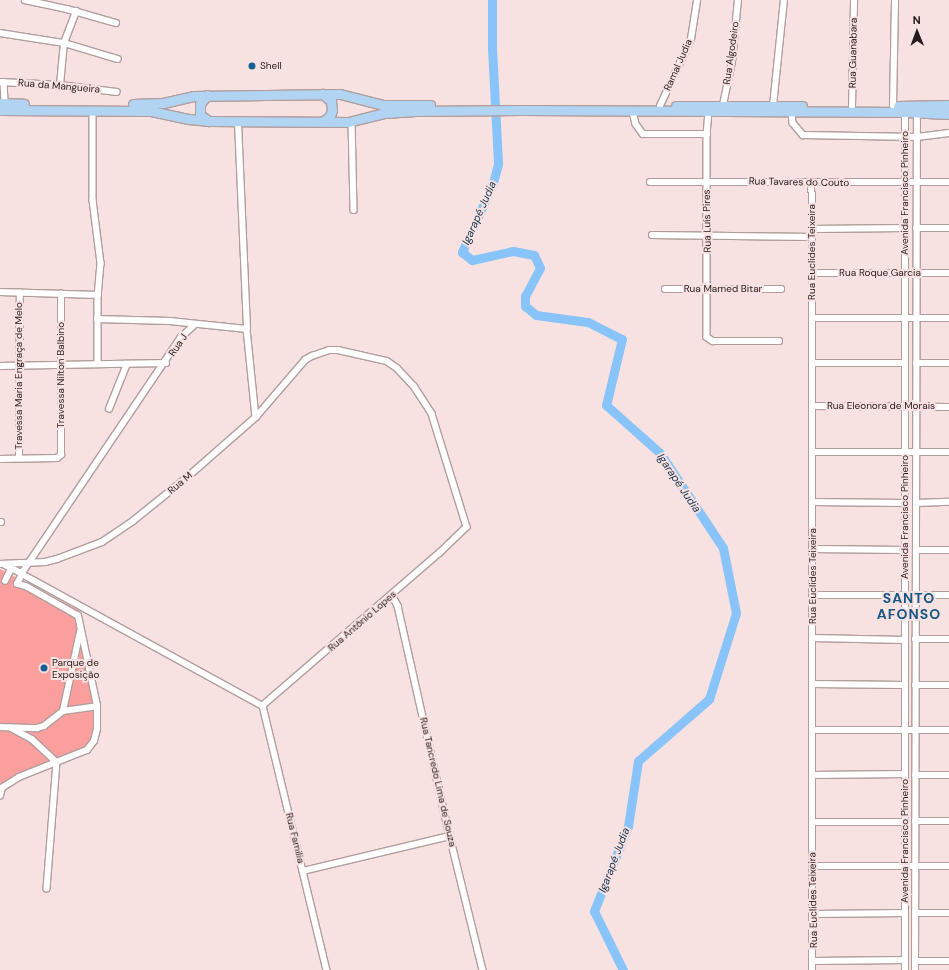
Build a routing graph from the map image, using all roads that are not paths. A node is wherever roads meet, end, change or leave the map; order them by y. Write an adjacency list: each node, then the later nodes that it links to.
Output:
1 (25, 0): 7 (street)
2 (697, 0): 20 (street, Ramal Judia)
3 (738, 0): 17 (street, Rua Algodeiro)
4 (784, 0): 21 (street)
5 (854, 0): 22 (street, Rua Guanabara)
6 (895, 0): 23 (street)
7 (76, 11): 8 (street); 10 (street)
8 (116, 23)
9 (0, 33): 10 (street)
10 (64, 43): 11 (street); 13 (street)
11 (118, 59)
12 (2, 82): 13 (street, Rua da Mangueira); 19 (street)
13 (60, 85): 14 (street, Rua da Mangueira)
14 (117, 92)
15 (323, 94): 16 (highway); 24 (highway); 35 (highway)
16 (207, 95): 19 (highway); 33 (highway)
17 (723, 105): 20 (highway); 21 (highway)
18 (949, 105): 23 (highway)
19 (2, 106): 26 (highway)
20 (660, 106): 25 (highway)
21 (773, 106): 22 (highway)
22 (852, 106): 23 (highway)
23 (893, 106)
24 (453, 108): 25 (highway); 36 (highway)
25 (522, 108): 27 (highway)
26 (93, 110): 33 (highway); 65 (street)
27 (633, 112): 28 (highway); 38 (street)
28 (709, 112): 29 (highway); 38 (street, Rua Luís Pires)
29 (792, 112): 30 (highway); 39 (street)
30 (905, 112): 31 (highway); 39 (street, Avenida Francisco Pinheiro)
31 (917, 112): 32 (highway); 40 (street, Avenida Francisco Pinheiro)
32 (949, 114)
33 (209, 121): 34 (highway)
34 (238, 121): 35 (highway); 72 (street)
35 (322, 122): 36 (highway)
36 (352, 122): 47 (street)
37 (949, 133): 40 (street)
38 (707, 134): 41 (street, Rua Luís Pires)
39 (905, 137): 40 (street); 44 (street, Avenida Francisco Pinheiro)
40 (916, 137): 45 (street, Avenida Francisco Pinheiro)
41 (707, 181): 42 (street, Rua Tavares do Couto); 43 (street, Rua Tavares do Couto); 53 (street, Rua Luís Pires)
42 (650, 182)
43 (812, 182): 44 (street, Rua Tavares do Couto); 51 (street, Rua Euclides Teixeira)
44 (905, 182): 45 (street, Rua Tavares do Couto); 48 (street, Avenida Francisco Pinheiro)
45 (916, 182): 46 (street, Rua Tavares do Couto); 49 (street, Avenida Francisco Pinheiro)
46 (949, 182)
47 (354, 210)
48 (905, 228): 51 (street); 56 (street, Avenida Francisco Pinheiro)
49 (916, 228): 50 (street); 57 (street, Avenida Francisco Pinheiro)
50 (949, 228)
51 (812, 229): 54 (street, Rua Euclides Teixeira)
52 (652, 235): 53 (street)
53 (708, 235): 54 (street); 59 (street, Rua Luís Pires)
54 (812, 237): 55 (street, Rua Euclides Teixeira)
55 (812, 273): 56 (street, Rua Roque Garcia); 66 (street, Rua Euclides Teixeira)
56 (905, 273): 57 (street, Rua Roque Garcia); 67 (street, Avenida Francisco Pinheiro)
57 (916, 273): 58 (street, Rua Roque Garcia); 68 (street, Avenida Francisco Pinheiro)
58 (949, 273)
59 (708, 288): 60 (street, Rua Mamed Bitar); 61 (street, Rua Mamed Bitar); 73 (street, Rua Luís Pires)
60 (665, 289)
61 (781, 289)
62 (0, 292): 63 (street)
63 (20, 293): 64 (street); 81 (street, Travessa Maria Engraça de Melo)
64 (62, 294): 65 (street); 82 (street, Travessa Nilton Balbino)
65 (98, 295): 70 (street)
66 (812, 318): 67 (street); 75 (street, Rua Euclides Teixeira)
67 (905, 318): 68 (street); 76 (street, Avenida Francisco Pinheiro)
68 (916, 318): 69 (street); 77 (street, Avenida Francisco Pinheiro)
69 (949, 318)
70 (97, 319): 71 (street); 79 (street)
71 (195, 325): 72 (street, Rua J); 74 (street, Rua J)
72 (247, 329): 89 (street)
73 (779, 341)
74 (166, 363): 80 (street); 105 (street, Rua J)
75 (813, 363): 76 (street); 84 (street, Rua Euclides Teixeira)
76 (905, 363): 85 (street, Avenida Francisco Pinheiro)
77 (916, 363): 78 (street); 86 (street, Avenida Francisco Pinheiro)
78 (949, 363)
79 (98, 364): 80 (street); 82 (street)
80 (127, 364): 88 (street)
81 (20, 365): 82 (street); 83 (street); 94 (street, Travessa Maria Engraça de Melo)
82 (61, 365): 94 (street, Travessa Nilton Balbino)
83 (0, 366)
84 (813, 406): 85 (street, Rua Eleonora de Morais); 90 (street, Rua Euclides Teixeira)
85 (905, 406): 86 (street, Rua Eleonora de Morais); 91 (street, Avenida Francisco Pinheiro)
86 (916, 407): 87 (street, Rua Eleonora de Morais); 92 (street, Avenida Francisco Pinheiro)
87 (949, 407)
88 (109, 409)
89 (256, 416): 100 (street, Rua M); 105 (street, Rua M)
90 (813, 452): 91 (street); 96 (street, Rua Euclides Teixeira)
91 (905, 452): 92 (street); 98 (street, Avenida Francisco Pinheiro)
92 (916, 452): 93 (street); 99 (street, Avenida Francisco Pinheiro)
93 (949, 452)
94 (19, 458): 95 (street)
95 (0, 459)
96 (812, 502): 98 (street); 101 (street, Rua Euclides Teixeira)
97 (949, 502): 99 (street)
98 (905, 503): 102 (street, Avenida Francisco Pinheiro)
99 (916, 503): 103 (street, Avenida Francisco Pinheiro)
100 (460, 535): 110 (street, Rua Antônio Lopes)
101 (813, 549): 102 (street); 111 (street, Rua Euclides Teixeira)
102 (905, 550): 112 (street, Avenida Francisco Pinheiro)
103 (916, 550): 104 (street); 113 (street, Avenida Francisco Pinheiro)
104 (949, 550)
105 (29, 563): 106 (street, Rua M); 108 (street)
106 (0, 564): 107 (street)
107 (11, 569): 108 (street); 109 (street)
108 (22, 574): 115 (street); 125 (street)
109 (4, 581)
110 (392, 595): 125 (street, Rua Antônio Lopes); 144 (street, Rua Tancredo Lima de Souza)
111 (813, 595): 112 (street); 116 (street, Rua Euclides Teixeira)
112 (905, 595): 113 (street); 119 (street, Avenida Francisco Pinheiro)
113 (915, 595): 114 (street); 117 (street, Avenida Francisco Pinheiro)
114 (949, 595)
115 (80, 630): 124 (street); 126 (street)
116 (813, 638): 119 (street); 120 (street, Rua Euclides Teixeira)
117 (915, 639): 118 (street); 122 (street, Avenida Francisco Pinheiro)
118 (949, 639)
119 (905, 640): 121 (street, Avenida Francisco Pinheiro)
120 (812, 684): 121 (street); 129 (street, Rua Euclides Teixeira)
121 (905, 685): 131 (street, Avenida Francisco Pinheiro)
122 (915, 685): 123 (street); 132 (street, Avenida Francisco Pinheiro)
123 (949, 685)
124 (97, 706): 126 (street); 133 (street)
125 (263, 706): 149 (street, Rua Familia)
126 (63, 711): 128 (street)
127 (0, 727): 128 (street)
128 (11, 728): 133 (street)
129 (812, 730): 131 (street); 135 (street, Rua Euclides Teixeira)
130 (949, 730): 132 (street)
131 (905, 731): 132 (street); 134 (street, Avenida Francisco Pinheiro)
132 (915, 731): 136 (street, Avenida Francisco Pinheiro)
133 (57, 762): 138 (street); 150 (street)
134 (905, 774): 135 (street); 143 (street, Avenida Francisco Pinheiro)
135 (812, 775): 142 (street, Rua Euclides Teixeira)
136 (915, 775): 137 (street); 140 (street, Avenida Francisco Pinheiro)
137 (949, 775)
138 (1, 789): 139 (street)
139 (0, 796)
140 (915, 821): 141 (street); 147 (street, Avenida Francisco Pinheiro)
141 (949, 821)
142 (812, 822): 143 (street); 145 (street, Rua Euclides Teixeira)
143 (905, 822): 146 (street, Avenida Francisco Pinheiro)
144 (450, 836): 149 (street); 160 (street, Rua Tancredo Lima de Souza)
145 (812, 866): 146 (street); 154 (street, Rua Euclides Teixeira)
146 (905, 866): 147 (street); 151 (street, Avenida Francisco Pinheiro)
147 (915, 866): 148 (street); 152 (street, Avenida Francisco Pinheiro)
148 (949, 866)
149 (303, 870): 159 (street, Rua Familia)
150 (47, 890)
151 (905, 913): 154 (street); 155 (street, Avenida Francisco Pinheiro)
152 (915, 913): 153 (street); 157 (street, Avenida Francisco Pinheiro)
153 (949, 913)
154 (813, 914): 156 (street, Rua Euclides Teixeira)
155 (905, 960): 156 (street); 162 (street, Avenida Francisco Pinheiro)
156 (813, 961): 161 (street, Rua Euclides Teixeira)
157 (915, 961): 158 (street); 163 (street, Avenida Francisco Pinheiro)
158 (949, 961)
159 (327, 970)
160 (484, 970)
161 (813, 970)
162 (905, 970)
163 (915, 970)

